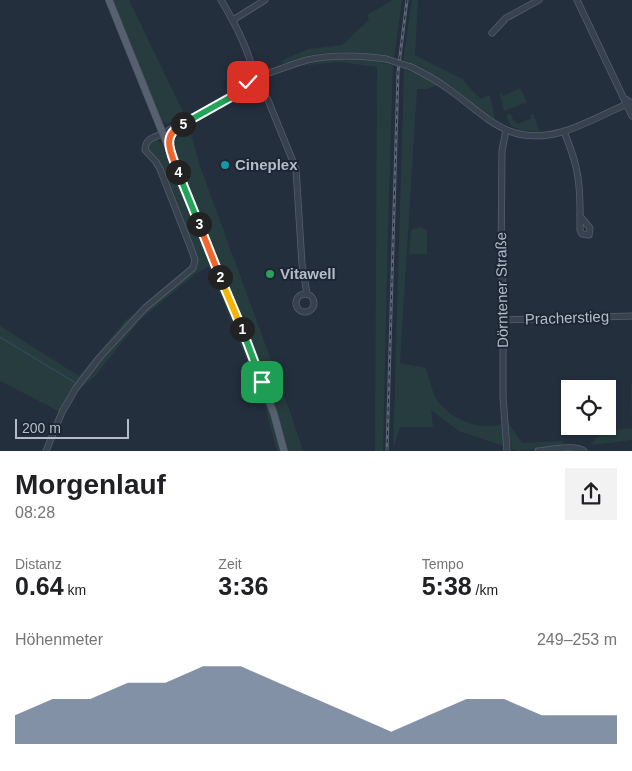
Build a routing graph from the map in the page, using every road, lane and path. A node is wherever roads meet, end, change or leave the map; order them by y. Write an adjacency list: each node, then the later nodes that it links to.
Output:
1 (109, 0): 14 (main road)
2 (221, 0): 6 (street)
3 (265, 0): 6 (street)
4 (539, 0): 7 (street)
5 (577, 0): 9 (street)
6 (233, 20): 8 (street)
7 (492, 33)
8 (258, 80): 11 (street); 12 (street, bridge); 17 (street)
9 (630, 105): 10 (street); 13 (street)
10 (632, 116)
11 (175, 128): 14 (street); 15 (street)
12 (506, 130): 13 (street); 19 (street, Dörntener Straße)
13 (564, 131): 16 (street)
14 (163, 134): 15 (main road); 20 (street)
15 (169, 148): 21 (main road)
16 (580, 216)
17 (304, 294)
18 (632, 316): 19 (street, Pracherstieg)
19 (503, 320): 22 (street, Dörntener Straße)
20 (46, 451)
21 (284, 451)
22 (507, 451)
23 (538, 451): 24 (street)
24 (584, 451)

